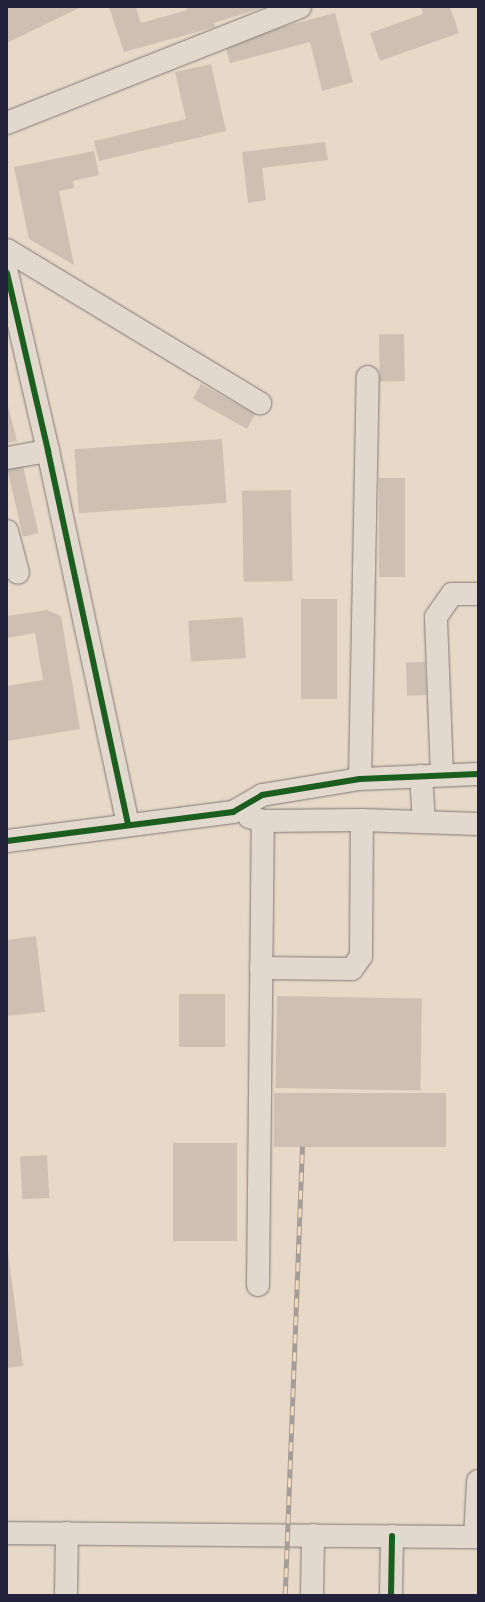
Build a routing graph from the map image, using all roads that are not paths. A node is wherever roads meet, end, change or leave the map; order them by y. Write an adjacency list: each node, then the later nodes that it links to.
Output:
1 (300, 7): 2 (street)
2 (7, 123)
3 (7, 250): 6 (street)
4 (7, 273): 7 (street)
5 (368, 377): 14 (street)
6 (260, 403)
7 (48, 451): 8 (street); 20 (street)
8 (7, 458)
9 (7, 531): 10 (street)
10 (18, 573)
11 (478, 594): 13 (street)
12 (478, 774): 13 (street)
13 (431, 775): 14 (street); 18 (street)
14 (360, 779): 15 (street)
15 (233, 812): 17 (street); 20 (street)
16 (362, 820): 17 (street); 18 (street); 22 (street)
17 (263, 821): 22 (street)
18 (424, 821): 19 (street)
19 (478, 824)
20 (128, 825): 21 (street)
21 (7, 841)
22 (261, 968): 23 (street)
23 (258, 1285)
24 (478, 1481): 29 (street)
25 (7, 1533): 26 (street)
26 (67, 1533): 27 (street); 30 (street)
27 (313, 1535): 28 (street); 31 (street)
28 (392, 1536): 29 (street); 32 (street)
29 (476, 1537)
30 (66, 1595)
31 (312, 1595)
32 (391, 1595)

